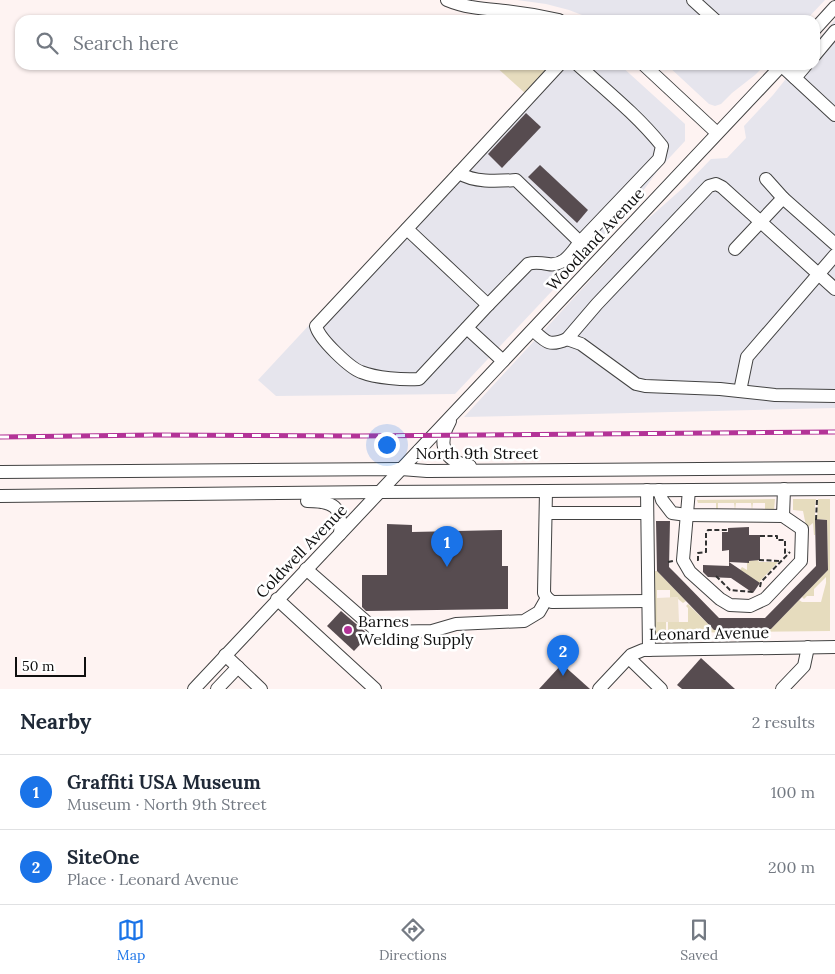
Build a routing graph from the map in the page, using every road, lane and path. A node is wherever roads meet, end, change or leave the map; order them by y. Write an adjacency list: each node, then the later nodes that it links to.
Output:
1 (447, 0): 4 (street)
2 (693, 0): 5 (street)
3 (833, 13): 6 (street)
4 (532, 15)
5 (710, 15)
6 (820, 25)
7 (835, 31): 8 (street)
8 (820, 49)
9 (554, 70): 18 (street)
10 (584, 70): 23 (street)
11 (649, 70): 17 (street)
12 (773, 70): 17 (street, Woodland Avenue)
13 (781, 70): 15 (street)
14 (802, 70): 15 (street)
15 (795, 78): 16 (street)
16 (835, 115)
17 (717, 133): 31 (street, Woodland Avenue)
18 (459, 173): 22 (street); 23 (street)
19 (766, 179): 20 (street)
20 (783, 198): 21 (street); 24 (street)
21 (761, 222): 25 (street); 27 (street); 32 (street)
22 (407, 229): 29 (street); 30 (street)
23 (580, 242): 29 (street)
24 (835, 244)
25 (735, 249)
26 (835, 255): 27 (street)
27 (818, 274): 28 (street); 34 (street)
28 (835, 289)
29 (488, 305): 30 (street)
30 (467, 328): 33 (street)
31 (532, 330): 32 (street); 33 (street, Woodland Avenue)
32 (567, 339): 34 (street)
33 (503, 361): 36 (street, Woodland Avenue)
34 (740, 391): 35 (street)
35 (835, 396)
36 (456, 412): 37 (street, Woodland Avenue); 40 (street)
37 (432, 436): 39 (street, Coldwell Avenue)
38 (835, 468): 40 (street, North 9th Street)
39 (401, 469): 40 (street, North 9th Street); 41 (street, North 9th Street); 47 (street, Coldwell Avenue)
40 (519, 470)
41 (0, 472)
42 (784, 489): 43 (street); 45 (street); 54 (street)
43 (835, 489)
44 (653, 490): 45 (street); 46 (street); 52 (street); 53 (street)
45 (689, 490): 53 (street)
46 (546, 491): 47 (street); 51 (street)
47 (380, 492): 48 (street); 57 (street, Coldwell Avenue)
48 (259, 493): 49 (street); 57 (street)
49 (0, 496)
50 (818, 498): 55 (path)
51 (547, 513): 52 (street); 64 (street)
52 (647, 513): 66 (street)
53 (686, 515): 54 (street); 54 (street)
54 (783, 516)
55 (816, 520)
56 (728, 530): 59 (path)
57 (340, 534): 62 (street, Coldwell Avenue)
58 (760, 536): 61 (path)
59 (689, 560)
60 (759, 560): 61 (path)
61 (782, 561): 63 (path)
62 (306, 570): 64 (street); 65 (street, Coldwell Avenue)
63 (716, 576)
64 (547, 598): 66 (street)
65 (277, 599): 70 (street, Coldwell Avenue); 77 (street)
66 (648, 601): 69 (street)
67 (835, 646): 68 (street, Leonard Avenue)
68 (808, 647): 69 (street, Leonard Avenue); 80 (street)
69 (649, 650): 71 (street, Leonard Avenue)
70 (225, 655): 72 (street); 73 (street, Coldwell Avenue)
71 (629, 658): 78 (street, Leonard Avenue); 79 (street)
72 (238, 667): 75 (street); 76 (street)
73 (203, 679): 74 (street, Coldwell Avenue); 75 (street)
74 (194, 689)
75 (215, 689)
76 (261, 689)
77 (376, 689)
78 (599, 689)
79 (661, 689)
80 (782, 689)

